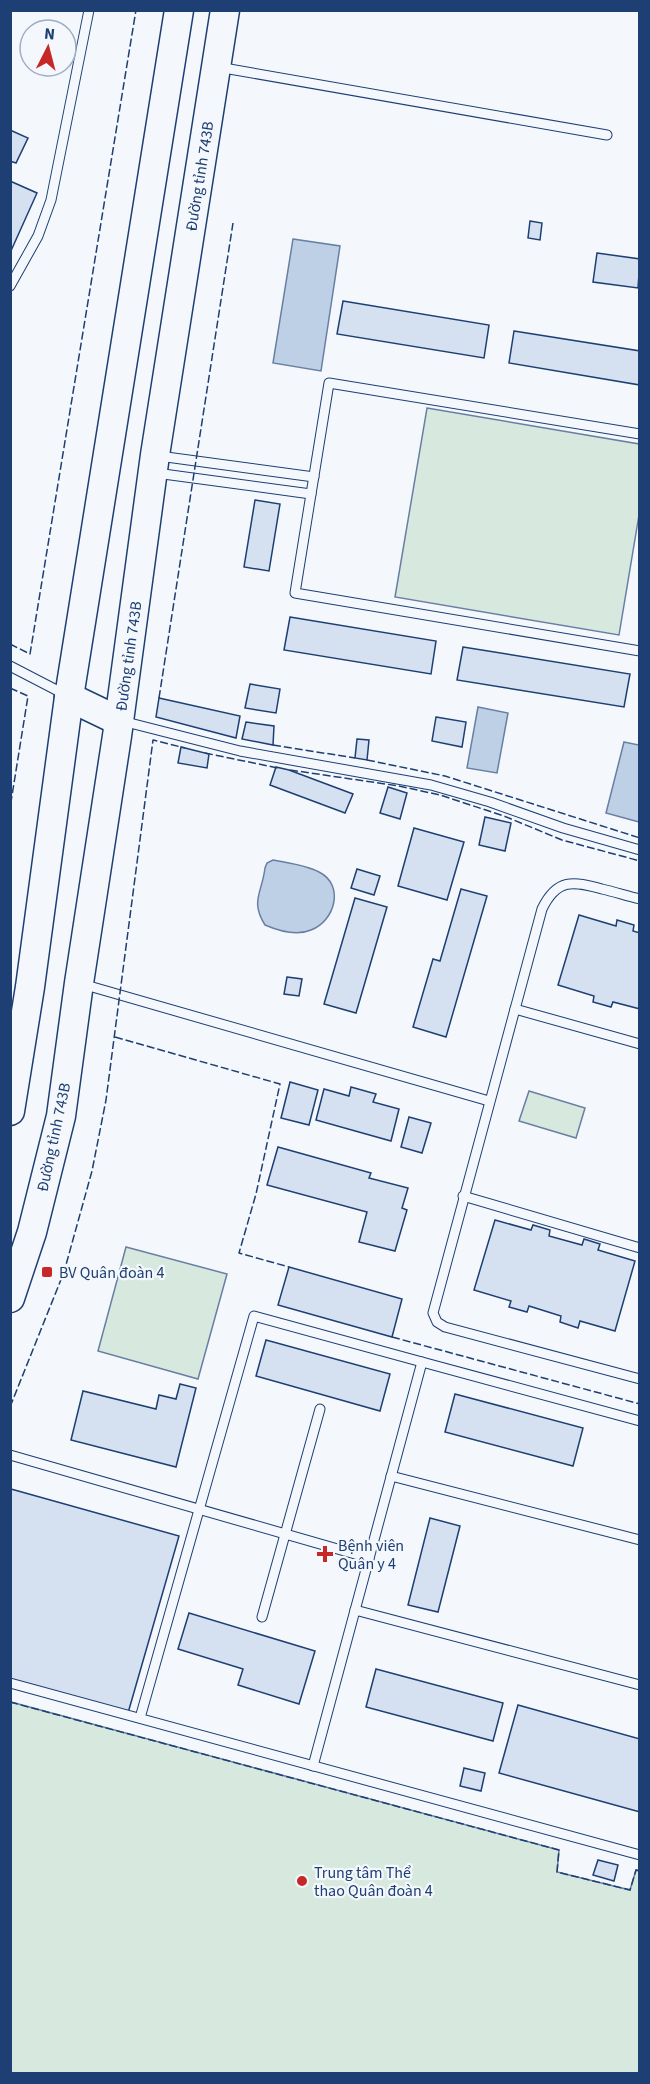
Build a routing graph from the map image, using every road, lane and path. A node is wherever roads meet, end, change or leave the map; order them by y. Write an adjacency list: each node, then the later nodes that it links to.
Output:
1 (88, 10): 6 (lane)
2 (179, 10): 13 (main road)
3 (225, 10): 4 (main road, Đường tỉnh 743B)
4 (216, 67): 5 (lane); 8 (main road, Đường tỉnh 743B)
5 (607, 135)
6 (10, 286)
7 (639, 434): 9 (lane)
8 (153, 464): 9 (lane); 10 (lane); 14 (main road, Đường tỉnh 743B)
9 (314, 477): 10 (lane)
10 (311, 494): 11 (lane)
11 (639, 651)
12 (10, 666): 13 (lane)
13 (69, 697): 14 (main road); 21 (main road)
14 (119, 721): 15 (lane); 17 (main road, Đường tỉnh 743B)
15 (639, 850)
16 (639, 899): 18 (lane)
17 (79, 983): 20 (lane); 24 (main road, Đường tỉnh 743B)
18 (514, 1009): 19 (lane); 20 (lane)
19 (639, 1044)
20 (489, 1101): 22 (lane)
21 (10, 1111)
22 (463, 1196): 23 (lane); 26 (lane)
23 (639, 1248)
24 (10, 1298)
25 (422, 1362): 28 (lane); 30 (lane); 31 (lane)
26 (639, 1379)
27 (320, 1409): 32 (lane)
28 (639, 1421)
29 (10, 1455): 31 (lane)
30 (391, 1476): 33 (lane); 34 (lane)
31 (199, 1509): 32 (lane); 39 (lane)
32 (285, 1534): 34 (lane); 36 (lane)
33 (639, 1540)
34 (369, 1558): 35 (lane)
35 (355, 1610): 38 (lane); 40 (lane)
36 (262, 1617)
37 (10, 1683): 39 (lane)
38 (639, 1685)
39 (140, 1718): 40 (lane)
40 (313, 1766): 41 (lane)
41 (639, 1856)

